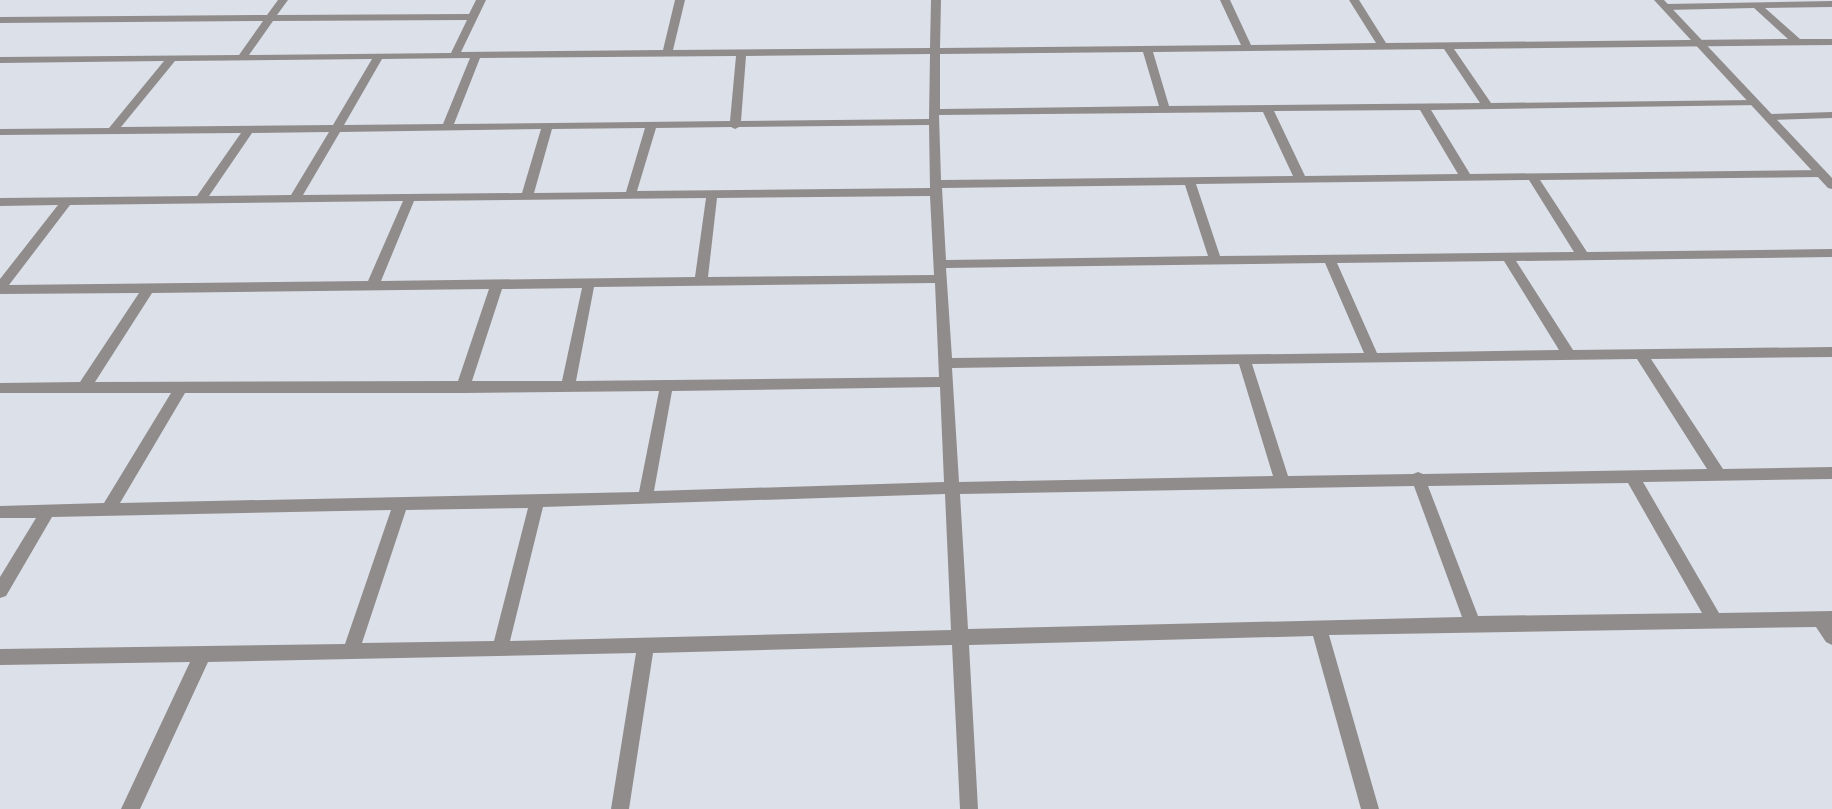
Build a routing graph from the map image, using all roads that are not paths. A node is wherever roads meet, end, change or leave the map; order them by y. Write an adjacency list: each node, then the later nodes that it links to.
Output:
1 (284, 0): 11 (street)
2 (481, 0): 10 (street)
3 (680, 0): 22 (street)
4 (936, 0): 20 (street)
5 (1225, 0): 18 (street)
6 (1354, 0): 16 (street)
7 (1663, 3): 9 (street); 15 (street)
8 (1832, 4): 9 (street)
9 (1756, 5): 13 (street)
10 (473, 17): 11 (street); 23 (street)
11 (270, 18): 12 (street); 26 (street)
12 (0, 20)
13 (1797, 42): 14 (street); 15 (street)
14 (1832, 42)
15 (1700, 44): 17 (street); 29 (street)
16 (1383, 46): 17 (street); 18 (street)
17 (1447, 46): 30 (street)
18 (1247, 47): 19 (street)
19 (1147, 48): 20 (street); 33 (street)
20 (936, 49): 21 (street); 35 (street)
21 (741, 51): 22 (street); 37 (street)
22 (668, 52): 24 (street)
23 (454, 54): 24 (street); 25 (street)
24 (477, 54): 39 (street)
25 (379, 56): 26 (street); 42 (street)
26 (242, 57): 27 (street)
27 (172, 58): 28 (street); 43 (street)
28 (0, 60)
29 (1755, 103): 30 (street); 36 (street)
30 (1487, 105): 31 (street)
31 (1423, 106): 32 (street); 47 (street)
32 (1267, 108): 33 (street); 49 (street)
33 (1165, 110): 35 (street)
34 (1832, 116): 36 (street)
35 (934, 117): 37 (street); 51 (street)
36 (1769, 117): 45 (street)
37 (735, 126): 38 (street)
38 (651, 127): 40 (street); 53 (street)
39 (447, 128): 40 (street); 42 (street)
40 (547, 128): 54 (street)
41 (248, 130): 42 (street); 43 (street); 57 (street)
42 (335, 130): 55 (street)
43 (112, 131): 44 (street)
44 (0, 132)
45 (1821, 173): 46 (street); 50 (street)
46 (1532, 176): 47 (street); 62 (street)
47 (1466, 177): 49 (street)
48 (1189, 180): 49 (street); 51 (street); 64 (street)
49 (1301, 180)
50 (1832, 185)
51 (936, 188): 52 (street); 65 (street)
52 (712, 195): 53 (street); 67 (street)
53 (630, 196): 54 (street)
54 (527, 197): 56 (street)
55 (295, 198): 56 (street); 57 (street)
56 (410, 198): 69 (street)
57 (200, 200): 58 (street)
58 (67, 201): 59 (street); 70 (street)
59 (0, 202)
60 (1832, 253): 62 (street)
61 (1507, 256): 62 (street); 63 (street); 73 (street)
62 (1583, 256)
63 (1329, 259): 64 (street); 75 (street)
64 (1215, 260): 65 (street)
65 (941, 271): 67 (street); 77 (street)
66 (589, 282): 67 (street); 68 (street); 79 (street)
67 (701, 282)
68 (498, 284): 69 (street); 83 (street)
69 (372, 287): 71 (street)
70 (0, 289): 71 (street)
71 (147, 290): 82 (street)
72 (1832, 352): 74 (street)
73 (1569, 355): 74 (street); 75 (street)
74 (1641, 355): 87 (street)
75 (1373, 358): 76 (street)
76 (1244, 359): 77 (street); 89 (street)
77 (946, 363): 78 (street)
78 (947, 382): 84 (street); 90 (street)
79 (568, 385): 83 (street); 84 (street)
80 (181, 387): 82 (street); 83 (street); 94 (street)
81 (0, 388): 82 (street)
82 (85, 388)
83 (463, 388)
84 (666, 388): 91 (street)
85 (1832, 473): 87 (street)
86 (1631, 475): 87 (street); 88 (street); 99 (street)
87 (1719, 475)
88 (1418, 478): 89 (street); 100 (street)
89 (1282, 482): 90 (street)
90 (952, 488): 91 (street); 103 (street)
91 (645, 498): 92 (street)
92 (537, 501): 93 (street); 105 (street)
93 (401, 502): 94 (street); 106 (street)
94 (109, 509): 95 (street)
95 (48, 511): 96 (street); 97 (street)
96 (0, 512)
97 (0, 591)
98 (1826, 619): 99 (street); 102 (street)
99 (1715, 621): 100 (street)
100 (1473, 624): 101 (street)
101 (1319, 629): 103 (street); 112 (street)
102 (1832, 637)
103 (960, 638): 104 (street); 111 (street)
104 (646, 645): 105 (street); 110 (street)
105 (500, 649): 106 (street)
106 (351, 652): 107 (street)
107 (202, 655): 108 (street); 109 (street)
108 (0, 657)
109 (130, 809)
110 (620, 809)
111 (970, 809)
112 (1370, 809)

